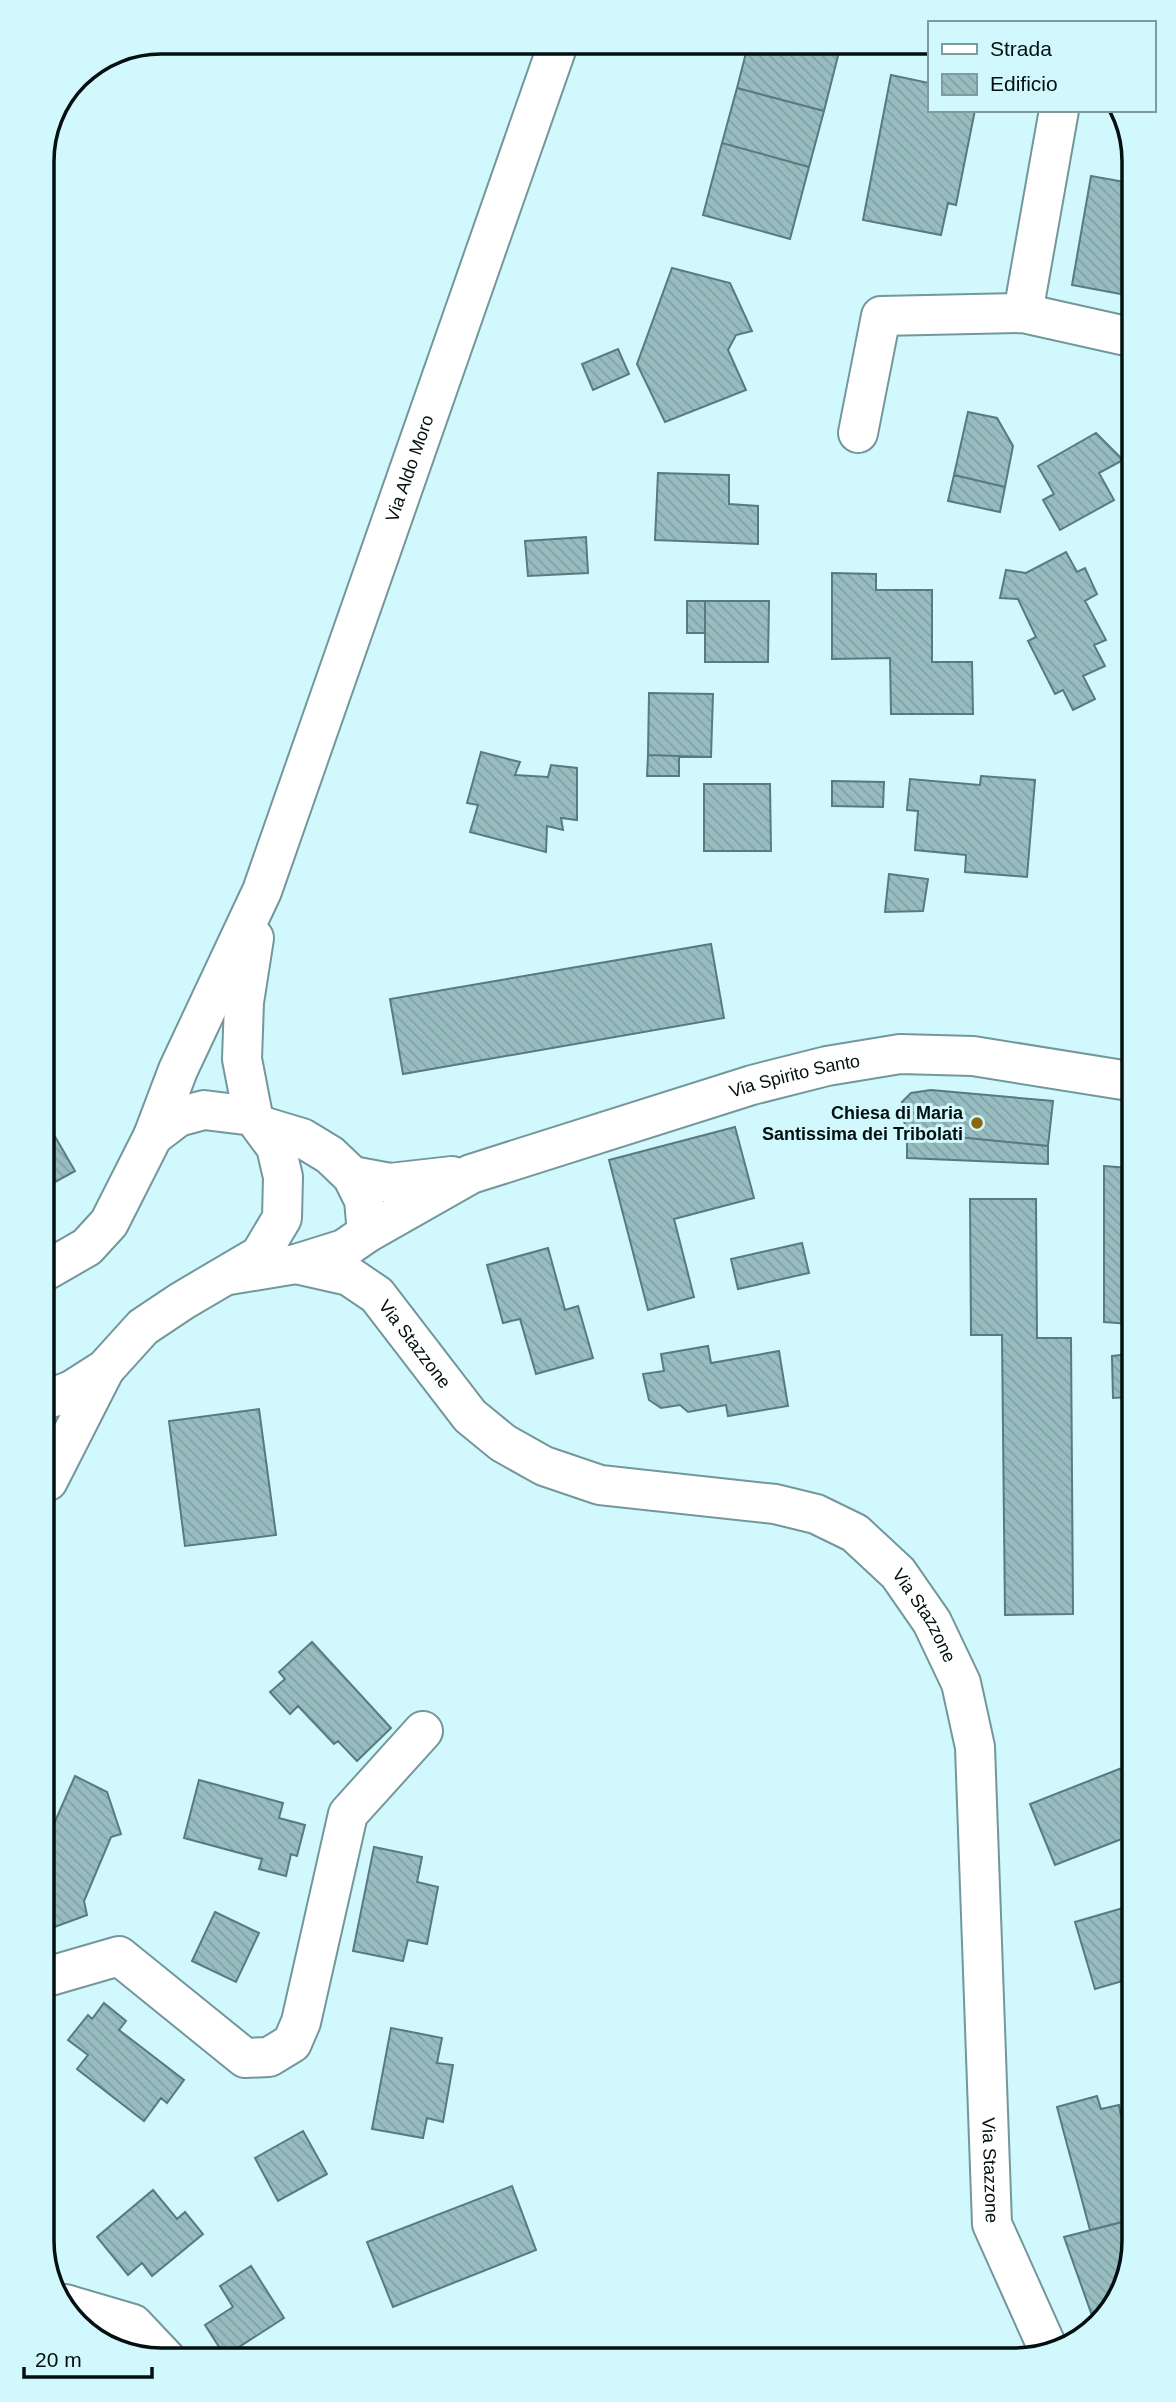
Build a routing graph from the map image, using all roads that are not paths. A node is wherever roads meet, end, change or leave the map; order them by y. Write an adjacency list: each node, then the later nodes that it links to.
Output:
1 (555, 54): 6 (street, Via Aldo Moro)
2 (1059, 112): 3 (street)
3 (1023, 313): 4 (street); 5 (street)
4 (1122, 335)
5 (858, 433)
6 (262, 891): 8 (street); 9 (street)
7 (1122, 1080): 10 (street, Via Spirito Santo)
8 (257, 1121): 9 (street); 11 (street); 15 (street)
9 (153, 1136): 14 (street)
10 (471, 1174): 11 (street); 12 (street)
11 (352, 1176): 12 (street)
12 (367, 1233): 13 (street)
13 (296, 1264): 15 (street); 22 (street, Via Stazzone)
14 (54, 1266)
15 (229, 1275): 16 (street)
16 (105, 1369): 17 (street); 18 (street)
17 (54, 1397)
18 (54, 1469)
19 (423, 1731): 20 (street)
20 (54, 1975)
21 (78, 2308): 23 (street)
22 (1045, 2343)
23 (156, 2348)

